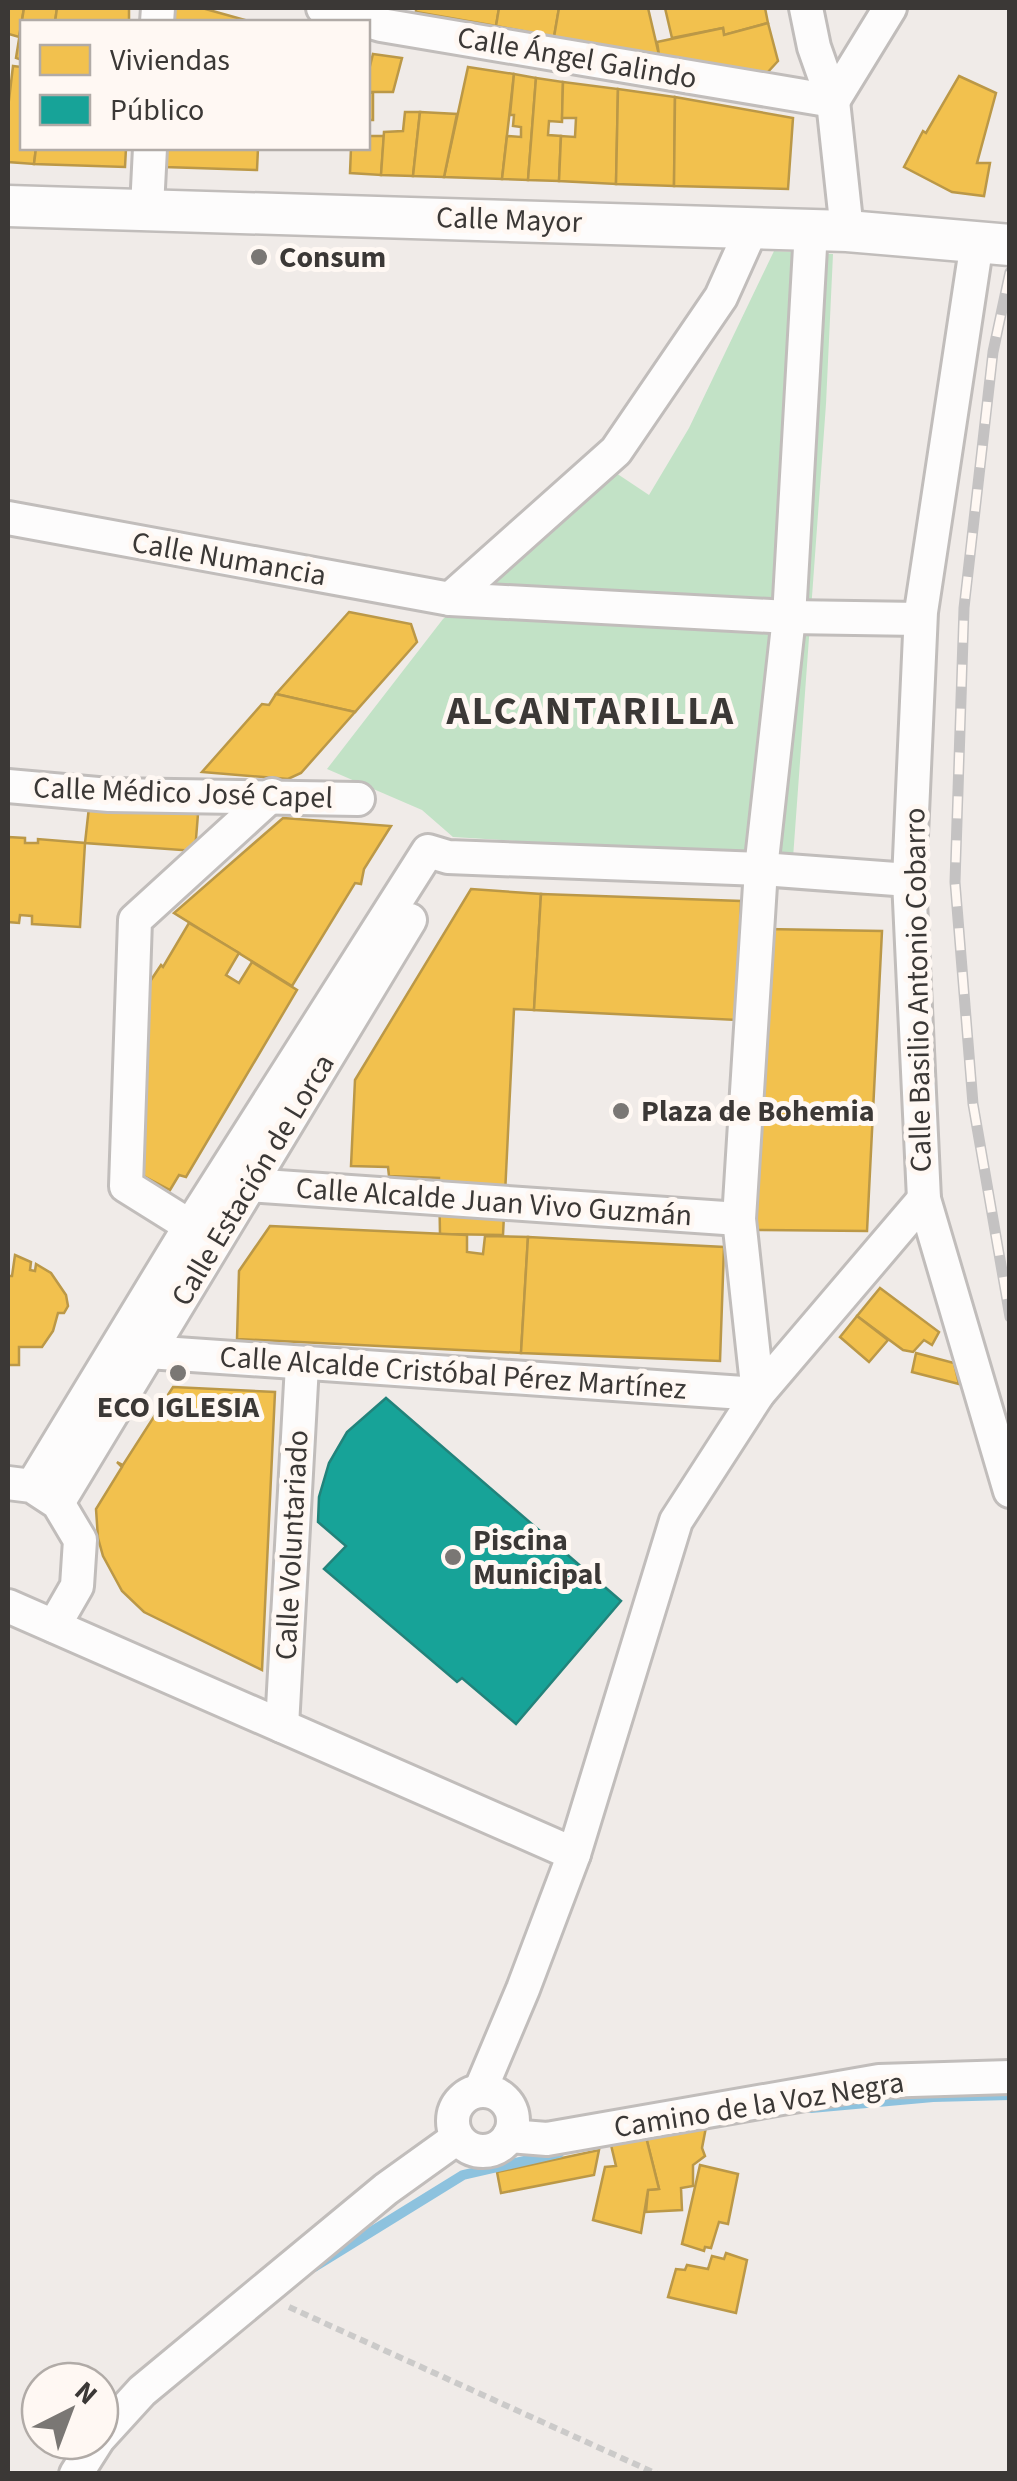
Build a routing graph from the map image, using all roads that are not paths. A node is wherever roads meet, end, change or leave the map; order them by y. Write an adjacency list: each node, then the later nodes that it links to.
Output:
1 (323, 8): 4 (street, Calle Ángel Galindo)
2 (806, 8): 6 (street)
3 (890, 8): 6 (street)
4 (364, 20)
5 (370, 22): 6 (street, Calle Ángel Galindo)
6 (833, 102): 11 (street)
7 (150, 150): 9 (street)
8 (8, 206): 9 (main road, Calle Mayor)
9 (147, 208): 10 (main road, Calle Mayor)
10 (752, 228): 11 (main road, Calle Mayor); 14 (street)
11 (829, 230): 12 (main road, Calle Mayor); 15 (street)
12 (993, 244): 16 (street, Calle Basilio Antonio Cobarro)
13 (8, 518): 14 (street, Calle Numancia)
14 (450, 599): 15 (street, Calle Numancia)
15 (789, 617): 16 (street, Calle Numancia); 21 (street)
16 (920, 619): 22 (street, Calle Basilio Antonio Cobarro)
17 (8, 786): 18 (street, Calle Médico José Capel)
18 (272, 795): 19 (street, Calle Médico José Capel); 26 (street)
19 (358, 798)
20 (438, 854): 21 (street); 23 (street, Calle Estación de Lorca); 26 (street, Calle Estación de Lorca)
21 (760, 869): 22 (street); 25 (street)
22 (909, 880): 24 (street, Calle Basilio Antonio Cobarro)
23 (249, 1186): 25 (street, Calle Alcalde Juan Vivo Guzmán); 27 (street, Calle Estación de Lorca)
24 (924, 1199): 29 (street); 30 (street, Calle Basilio Antonio Cobarro)
25 (738, 1219): 29 (street)
26 (190, 1226): 31 (street, Calle Estación de Lorca)
27 (148, 1352): 28 (street, Calle Alcalde Cristóbal Pérez Martínez); 31 (street, Calle Estación de Lorca)
28 (302, 1364): 29 (street, Calle Alcalde Cristóbal Pérez Martínez); 34 (street, Calle Voluntariado)
29 (758, 1394): 35 (street)
30 (1010, 1490)
31 (33, 1491): 33 (street)
32 (8, 1606): 33 (street)
33 (54, 1626): 34 (street)
34 (282, 1726): 35 (street)
35 (574, 1854): 37 (street)
36 (1010, 2077): 38 (street, Camino de la Voz Negra)
37 (480, 2091): 38 (street); 39 (street)
38 (509, 2136): 39 (street)
39 (457, 2138): 40 (street)
40 (120, 2415)

